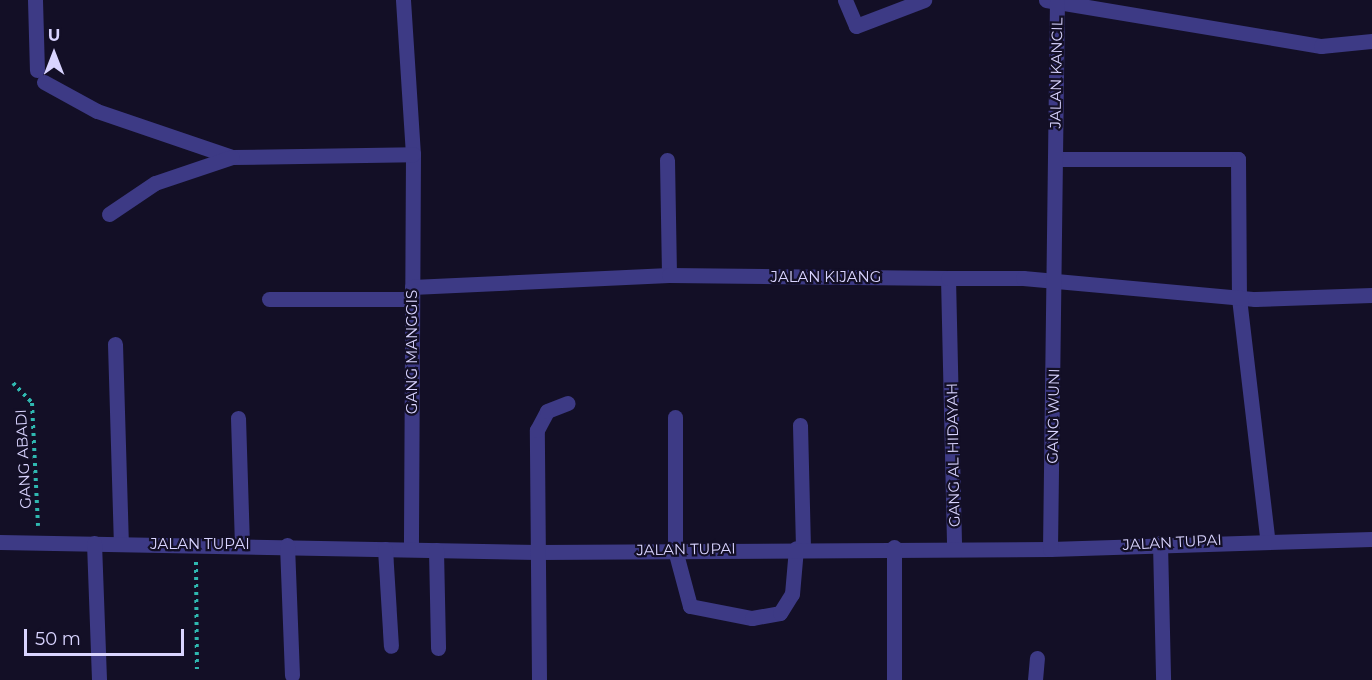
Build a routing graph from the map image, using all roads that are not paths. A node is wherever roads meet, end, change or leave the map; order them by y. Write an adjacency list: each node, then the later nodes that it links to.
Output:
1 (35, 0): 8 (street)
2 (404, 0): 7 (street, GANG MANGGIS)
3 (845, 0): 4 (street)
4 (924, 0)
5 (1052, 1): 6 (street, JALAN KANCIL); 9 (street, JALAN KANCIL)
6 (1372, 41)
7 (413, 154): 8 (street); 15 (street, GANG MANGGIS)
8 (232, 157): 11 (street)
9 (1055, 159): 14 (street, JALAN KANCIL); 18 (street)
10 (667, 160): 12 (street)
11 (109, 214)
12 (669, 275): 13 (street, JALAN KIJANG); 15 (street, JALAN KIJANG)
13 (948, 278): 14 (street, JALAN KIJANG); 36 (street, GANG AL HIDAYAH)
14 (1056, 283): 18 (street, JALAN KIJANG); 37 (street, GANG WUNI)
15 (412, 293): 17 (street, JALAN KIJANG); 35 (street, GANG MANGGIS)
16 (1372, 295): 18 (street, JALAN KIJANG)
17 (269, 298)
18 (1239, 298): 24 (street)
19 (115, 344): 30 (street)
20 (567, 403): 40 (street)
21 (675, 417): 39 (street)
22 (238, 418): 28 (street)
23 (800, 425): 32 (street)
24 (1267, 538): 25 (street, JALAN TUPAI); 29 (street, JALAN TUPAI)
25 (1372, 539)
26 (0, 542): 27 (street, JALAN TUPAI)
27 (94, 543): 30 (street, JALAN TUPAI); 45 (street)
28 (242, 543): 30 (street, JALAN TUPAI); 31 (street, JALAN TUPAI)
29 (1160, 543): 37 (street, JALAN TUPAI); 49 (street)
30 (122, 544)
31 (287, 545): 34 (street, JALAN TUPAI); 44 (street)
32 (800, 547): 33 (street, JALAN TUPAI); 39 (street, JALAN TUPAI); 39 (street)
33 (894, 547): 36 (street, JALAN TUPAI); 47 (street)
34 (385, 549): 35 (street, JALAN TUPAI); 41 (street)
35 (411, 549): 38 (street, JALAN TUPAI)
36 (954, 549): 37 (street, JALAN TUPAI)
37 (1050, 549)
38 (436, 550): 40 (street, JALAN TUPAI); 42 (street)
39 (675, 550): 40 (street, JALAN TUPAI)
40 (537, 552): 46 (street)
41 (391, 646)
42 (438, 648)
43 (1037, 658): 48 (street)
44 (292, 675)
45 (99, 680)
46 (539, 680)
47 (894, 680)
48 (1035, 680)
49 (1163, 680)

